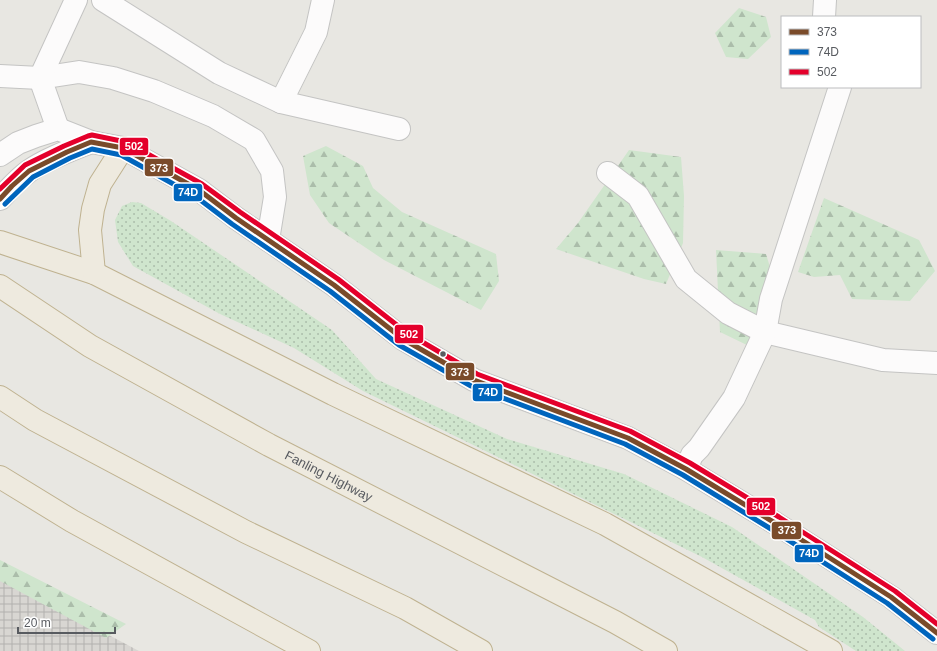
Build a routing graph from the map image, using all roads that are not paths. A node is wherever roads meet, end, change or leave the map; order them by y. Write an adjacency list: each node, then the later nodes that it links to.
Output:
1 (76, 0): 7 (street)
2 (103, 0): 9 (street)
3 (323, 0): 9 (street)
4 (825, 0): 5 (street)
5 (824, 16)
6 (0, 76): 7 (street)
7 (40, 78): 10 (street); 17 (street)
8 (840, 88): 21 (street)
9 (281, 102): 11 (street)
10 (58, 129): 12 (street); 14 (street)
11 (398, 129)
12 (91, 142): 13 (street); 16 (street)
13 (123, 148): 17 (street); 19 (highway)
14 (0, 155)
15 (608, 173): 21 (street)
16 (0, 200)
17 (268, 240): 24 (street)
18 (0, 242): 19 (highway)
19 (94, 273): 30 (highway)
20 (0, 286): 29 (highway, Fanling Highway)
21 (765, 332): 22 (street); 24 (street)
22 (937, 363)
23 (0, 397): 28 (highway)
24 (686, 469): 26 (street)
25 (0, 477): 27 (highway)
26 (937, 633)
27 (309, 651)
28 (481, 651)
29 (666, 651)
30 (831, 651)

